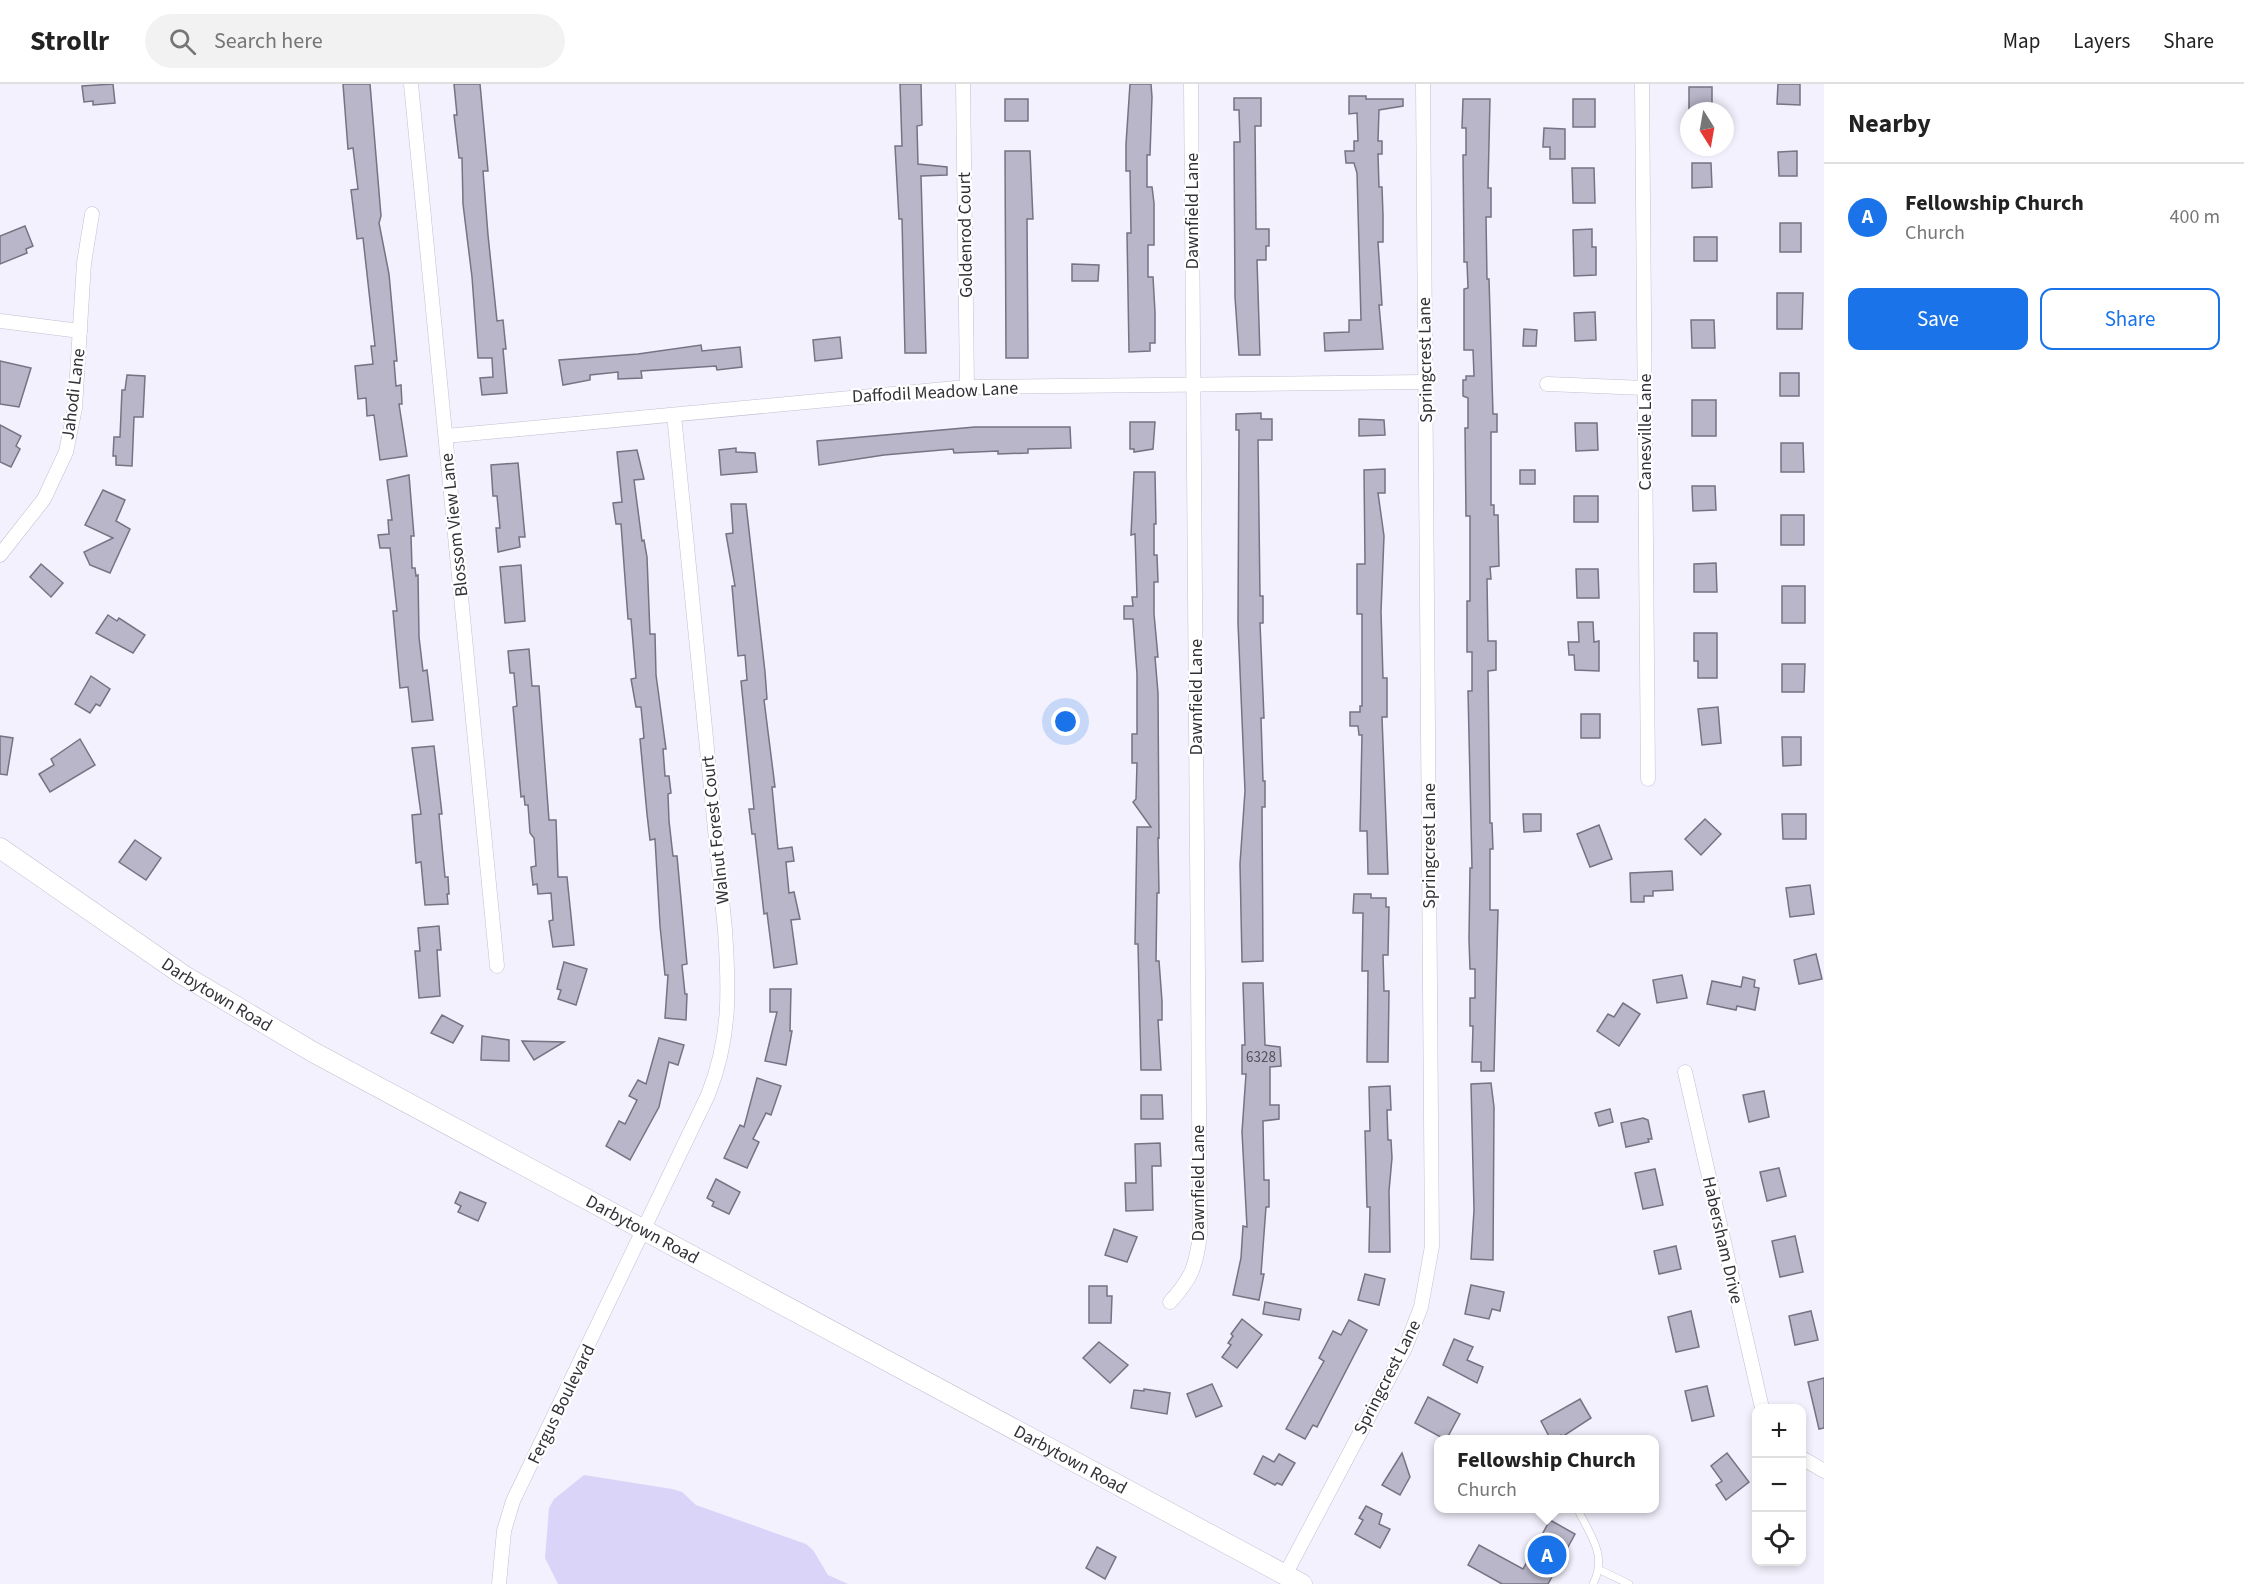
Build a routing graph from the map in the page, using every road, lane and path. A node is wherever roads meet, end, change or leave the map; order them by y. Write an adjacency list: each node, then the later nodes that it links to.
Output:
1 (411, 84): 15 (street, Blossom View Lane)
2 (963, 84): 12 (street, Goldenrod Court)
3 (1191, 84): 11 (street, Dawnfield Lane)
4 (1423, 84): 9 (street, Springcrest Lane)
5 (1642, 84): 13 (street, Canesville Lane)
6 (92, 214): 8 (street, Jahodi Lane)
7 (0, 321): 8 (street)
8 (80, 331): 16 (street, Jahodi Lane)
9 (1425, 382): 11 (street, Daffodil Meadow Lane); 28 (street, Springcrest Lane)
10 (1547, 384): 13 (street)
11 (1194, 385): 12 (street, Daffodil Meadow Lane); 22 (street, Dawnfield Lane)
12 (967, 387): 14 (street, Daffodil Meadow Lane)
13 (1645, 388): 17 (street, Canesville Lane)
14 (674, 415): 15 (street, Daffodil Meadow Lane); 21 (street, Walnut Forest Court)
15 (446, 436): 19 (street, Blossom View Lane)
16 (0, 555)
17 (1648, 779)
18 (0, 848): 21 (main road, Darbytown Road)
19 (497, 966)
20 (1684, 1072): 23 (street, Habersham Drive)
21 (645, 1230): 28 (main road, Darbytown Road); 29 (street, Fergus Boulevard)
22 (1170, 1302)
23 (1761, 1404)
24 (1806, 1460): 25 (street)
25 (1824, 1471)
26 (1579, 1513): 27 (lane)
27 (1600, 1570): 31 (lane); 32 (lane)
28 (1285, 1575): 30 (main road, Darbytown Road)
29 (499, 1584)
30 (1302, 1584)
31 (1593, 1584)
32 (1629, 1584)

